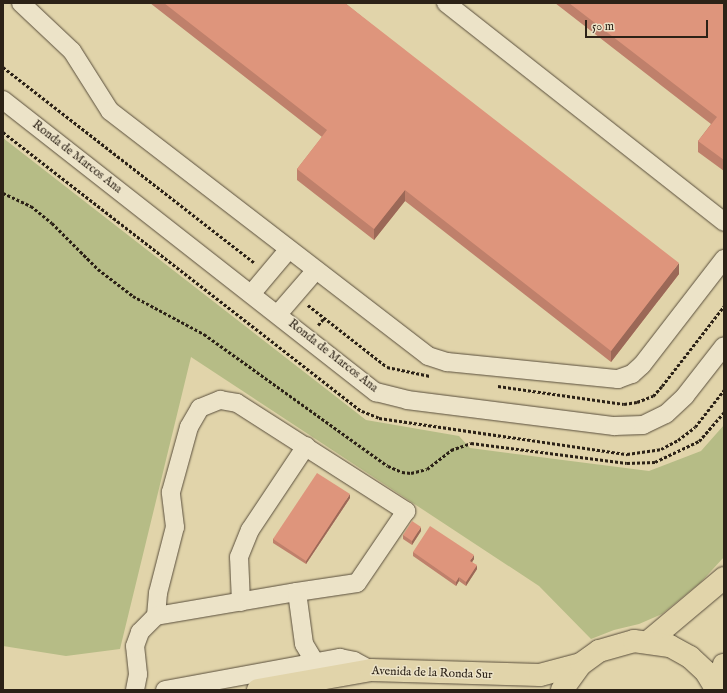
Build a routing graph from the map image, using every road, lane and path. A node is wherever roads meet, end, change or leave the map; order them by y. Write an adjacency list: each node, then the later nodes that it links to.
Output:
1 (21, 3): 6 (street)
2 (446, 3): 5 (street)
3 (3, 100): 9 (street, Ronda de Marcos Ana)
4 (3, 132): 12 (path)
5 (724, 222)
6 (289, 249): 8 (street); 9 (street)
7 (724, 259): 8 (street)
8 (316, 270): 10 (street)
9 (252, 294): 10 (street, Ronda de Marcos Ana)
10 (278, 314): 11 (street, Ronda de Marcos Ana)
11 (724, 346)
12 (724, 390)
13 (306, 446): 15 (street); 16 (street); 17 (street)
14 (724, 578): 18 (main road)
15 (297, 592): 16 (street); 19 (street)
16 (241, 602): 17 (street)
17 (156, 616): 23 (street)
18 (649, 641): 20 (main road); 27 (main road)
19 (316, 662): 22 (street); 24 (street)
20 (581, 664): 22 (main road, Avenida de la Ronda Sur); 26 (main road)
21 (724, 665): 27 (main road)
22 (371, 670): 25 (main road, Avenida de la Ronda Sur)
23 (135, 690)
24 (165, 690)
25 (258, 690)
26 (562, 690)
27 (718, 690)

